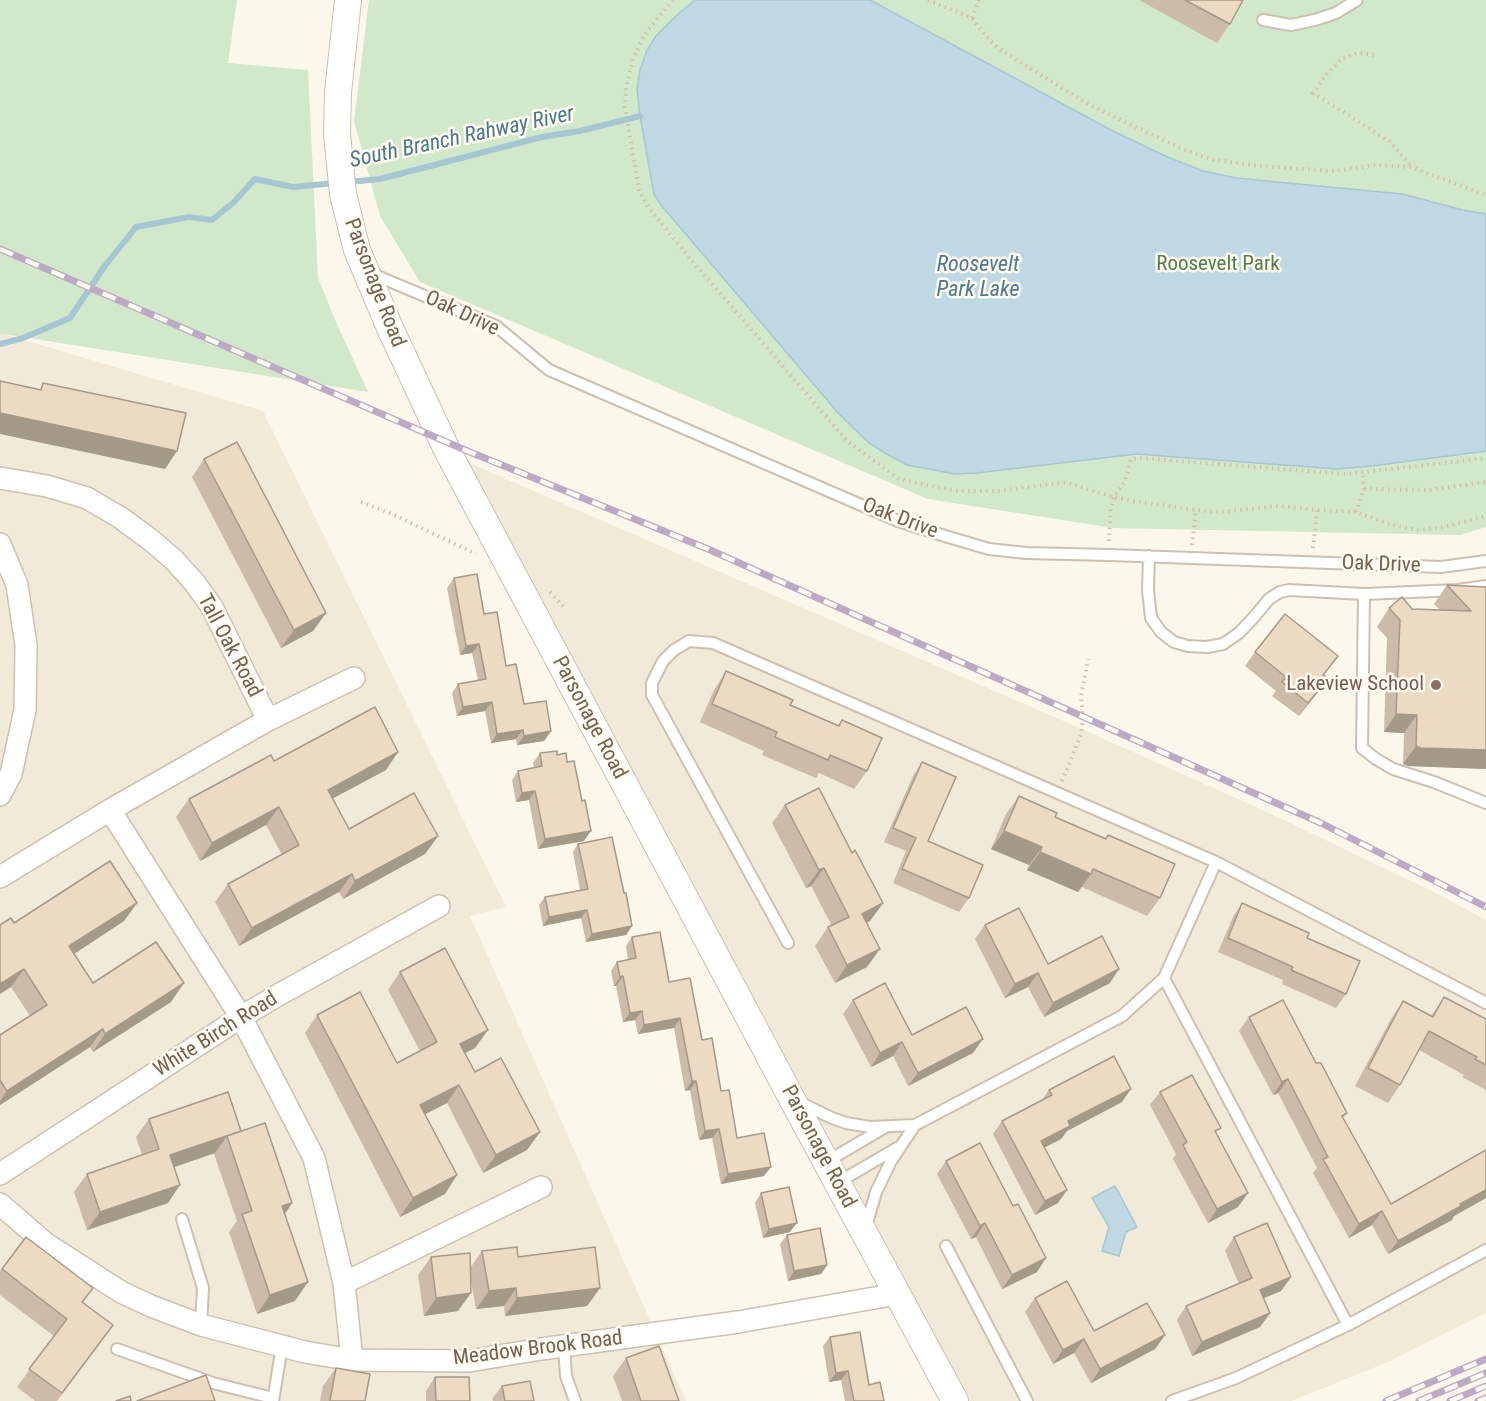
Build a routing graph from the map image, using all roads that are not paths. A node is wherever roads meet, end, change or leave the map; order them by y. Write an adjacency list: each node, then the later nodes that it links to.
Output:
1 (348, 0): 4 (street, Parsonage Road)
2 (1357, 0): 3 (lane)
3 (1263, 20)
4 (366, 271): 7 (lane, Oak Drive); 23 (street, Parsonage Road)
5 (0, 478): 12 (street, Tall Oak Road)
6 (0, 544): 13 (street)
7 (1149, 556): 8 (lane, Oak Drive); 10 (lane)
8 (1486, 561)
9 (1486, 586): 10 (lane)
10 (1364, 594): 14 (lane)
11 (354, 678): 12 (street, Tall Oak Road)
12 (268, 720): 15 (street, Tall Oak Road)
13 (0, 795)
14 (1486, 803)
15 (110, 810): 17 (street, Tall Oak Road); 22 (street)
16 (1216, 862): 19 (lane); 20 (lane); 21 (lane)
17 (0, 877)
18 (438, 906): 22 (street, White Birch Road)
19 (788, 943)
20 (1164, 978): 24 (lane); 38 (lane)
21 (1486, 1003)
22 (241, 1017): 28 (street, White Birch Road); 35 (street)
23 (791, 1097): 25 (lane); 27 (street, Parsonage Road)
24 (915, 1125): 25 (lane); 26 (lane)
25 (887, 1127): 27 (lane)
26 (899, 1147): 27 (lane); 32 (lane)
27 (832, 1172): 32 (street, Parsonage Road)
28 (0, 1174)
29 (541, 1187): 35 (street)
30 (0, 1204): 37 (street, Meadow Brook Road)
31 (182, 1219): 37 (lane)
32 (864, 1233): 36 (street, Parsonage Road)
33 (946, 1246): 46 (lane)
34 (1486, 1250): 38 (lane)
35 (344, 1283): 42 (street)
36 (897, 1294): 40 (street, Meadow Brook Road); 45 (street, Parsonage Road)
37 (201, 1325): 39 (street, Meadow Brook Road)
38 (1348, 1325): 47 (lane)
39 (282, 1346): 42 (street, Meadow Brook Road); 43 (lane)
40 (564, 1346): 42 (street, Meadow Brook Road); 44 (lane)
41 (117, 1349): 43 (lane)
42 (352, 1360)
43 (273, 1400)
44 (575, 1401)
45 (956, 1401)
46 (1027, 1401)
47 (1172, 1401)

